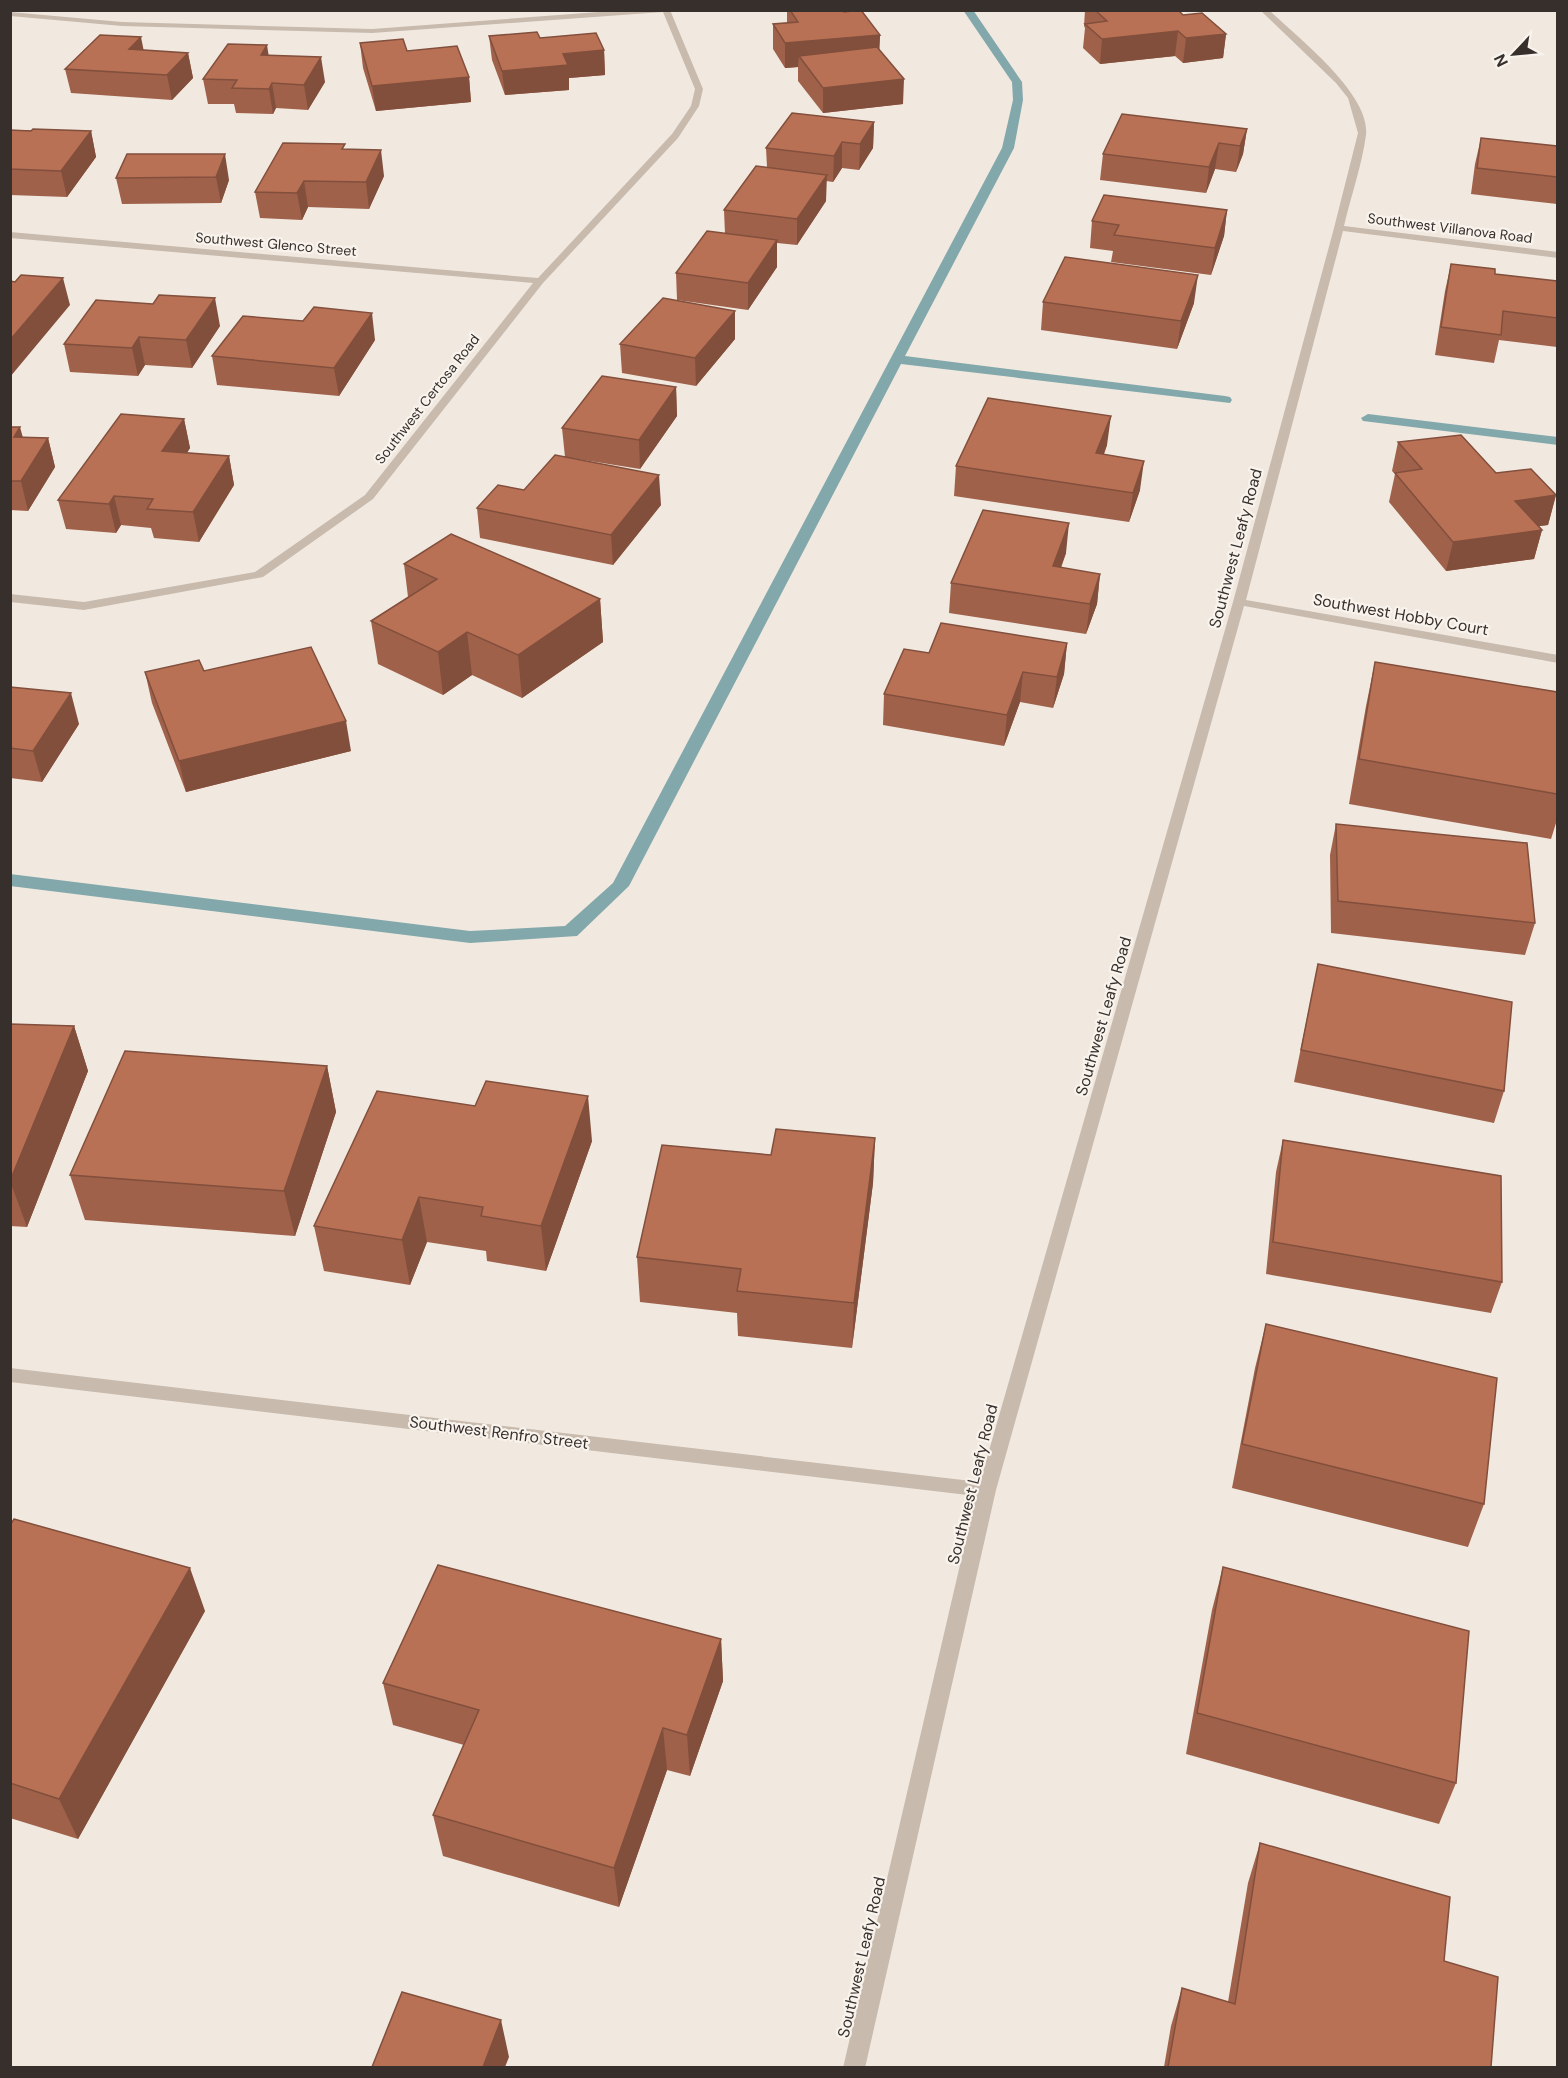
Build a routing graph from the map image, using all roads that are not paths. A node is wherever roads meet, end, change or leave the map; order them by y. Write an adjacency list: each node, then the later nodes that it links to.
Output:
1 (665, 10): 3 (street); 7 (street, Southwest Certosa Road)
2 (1264, 10): 4 (street, Southwest Leafy Road)
3 (10, 14)
4 (1339, 228): 6 (street, Southwest Villanova Road); 9 (street, Southwest Leafy Road)
5 (10, 235): 7 (street, Southwest Glenco Street)
6 (1557, 255)
7 (540, 280): 8 (street, Southwest Certosa Road)
8 (10, 598)
9 (1239, 602): 10 (street, Southwest Hobby Court); 12 (street, Southwest Leafy Road)
10 (1557, 659)
11 (10, 1375): 12 (street, Southwest Renfro Street)
12 (987, 1490): 13 (street, Southwest Leafy Road)
13 (854, 2067)

